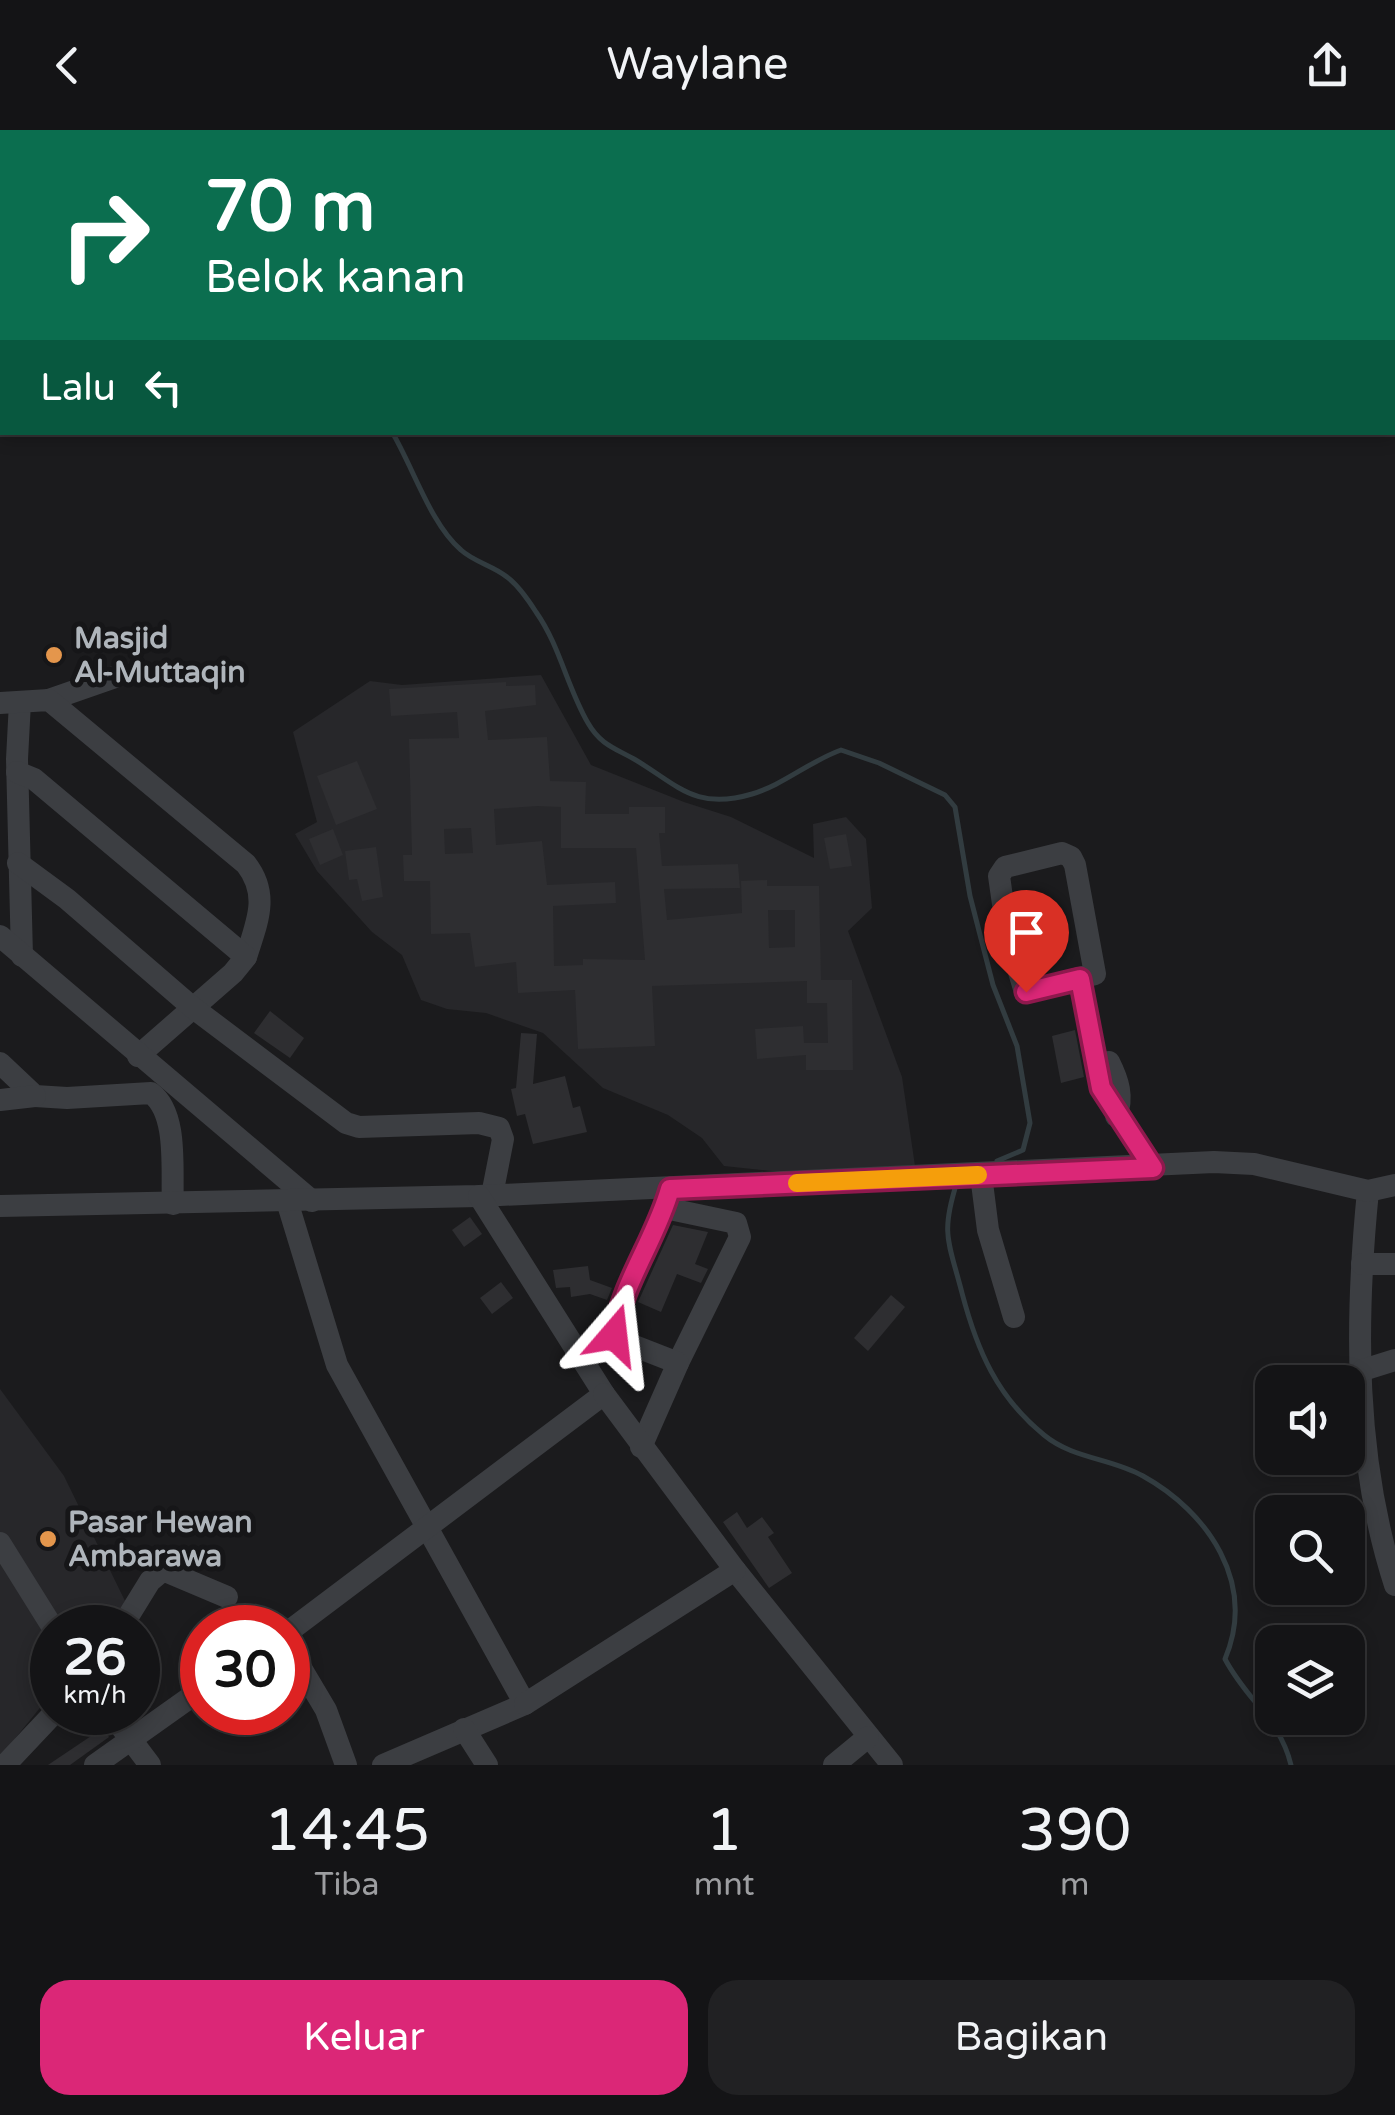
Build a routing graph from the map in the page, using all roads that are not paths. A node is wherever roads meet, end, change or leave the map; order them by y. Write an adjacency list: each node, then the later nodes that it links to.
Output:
1 (116, 677): 2 (street)
2 (49, 700): 3 (street); 8 (street)
3 (10, 703): 4 (street)
4 (17, 772): 5 (street); 8 (street)
5 (18, 863): 7 (street); 10 (street)
6 (0, 936): 7 (street)
7 (22, 956): 11 (street)
8 (246, 957): 10 (street)
9 (1080, 979): 9 (street); 15 (street)
10 (192, 1008): 11 (street); 19 (street)
11 (138, 1056): 21 (street)
12 (0, 1063): 13 (street)
13 (35, 1096): 14 (street); 23 (street)
14 (0, 1100)
15 (1153, 1168): 16 (street); 18 (street)
16 (966, 1176): 20 (street); 27 (street)
17 (1395, 1185): 18 (street)
18 (1368, 1191): 25 (street)
19 (486, 1196): 20 (street); 21 (street); 32 (street)
20 (668, 1199): 29 (street); 29 (street)
21 (312, 1200): 22 (street)
22 (287, 1201): 23 (street); 37 (street)
23 (173, 1204): 24 (street)
24 (0, 1206)
25 (1362, 1264): 26 (street); 30 (street)
26 (1395, 1264)
27 (1014, 1317)
28 (1395, 1360): 31 (street)
29 (678, 1363): 34 (street)
30 (1363, 1365)
31 (1365, 1369)
32 (604, 1394): 34 (street); 37 (street)
33 (1365, 1414): 35 (street)
34 (642, 1447): 39 (street)
35 (1384, 1501): 36 (street); 40 (street)
36 (1395, 1522)
37 (428, 1526): 44 (street); 46 (street)
38 (0, 1544): 42 (street)
39 (734, 1570): 46 (street); 51 (street)
40 (1395, 1585)
41 (227, 1597): 43 (street)
42 (38, 1605)
43 (135, 1605)
44 (310, 1615)
45 (310, 1683): 56 (street)
46 (525, 1704): 48 (street)
47 (180, 1705): 52 (street)
48 (464, 1728): 57 (street); 58 (street)
49 (33, 1735): 53 (street)
50 (127, 1735): 52 (street)
51 (868, 1737): 59 (street); 60 (street)
52 (131, 1740): 54 (street); 55 (street)
53 (5, 1765)
54 (95, 1765)
55 (150, 1765)
56 (346, 1765)
57 (382, 1765)
58 (487, 1765)
59 (834, 1765)
60 (892, 1765)

